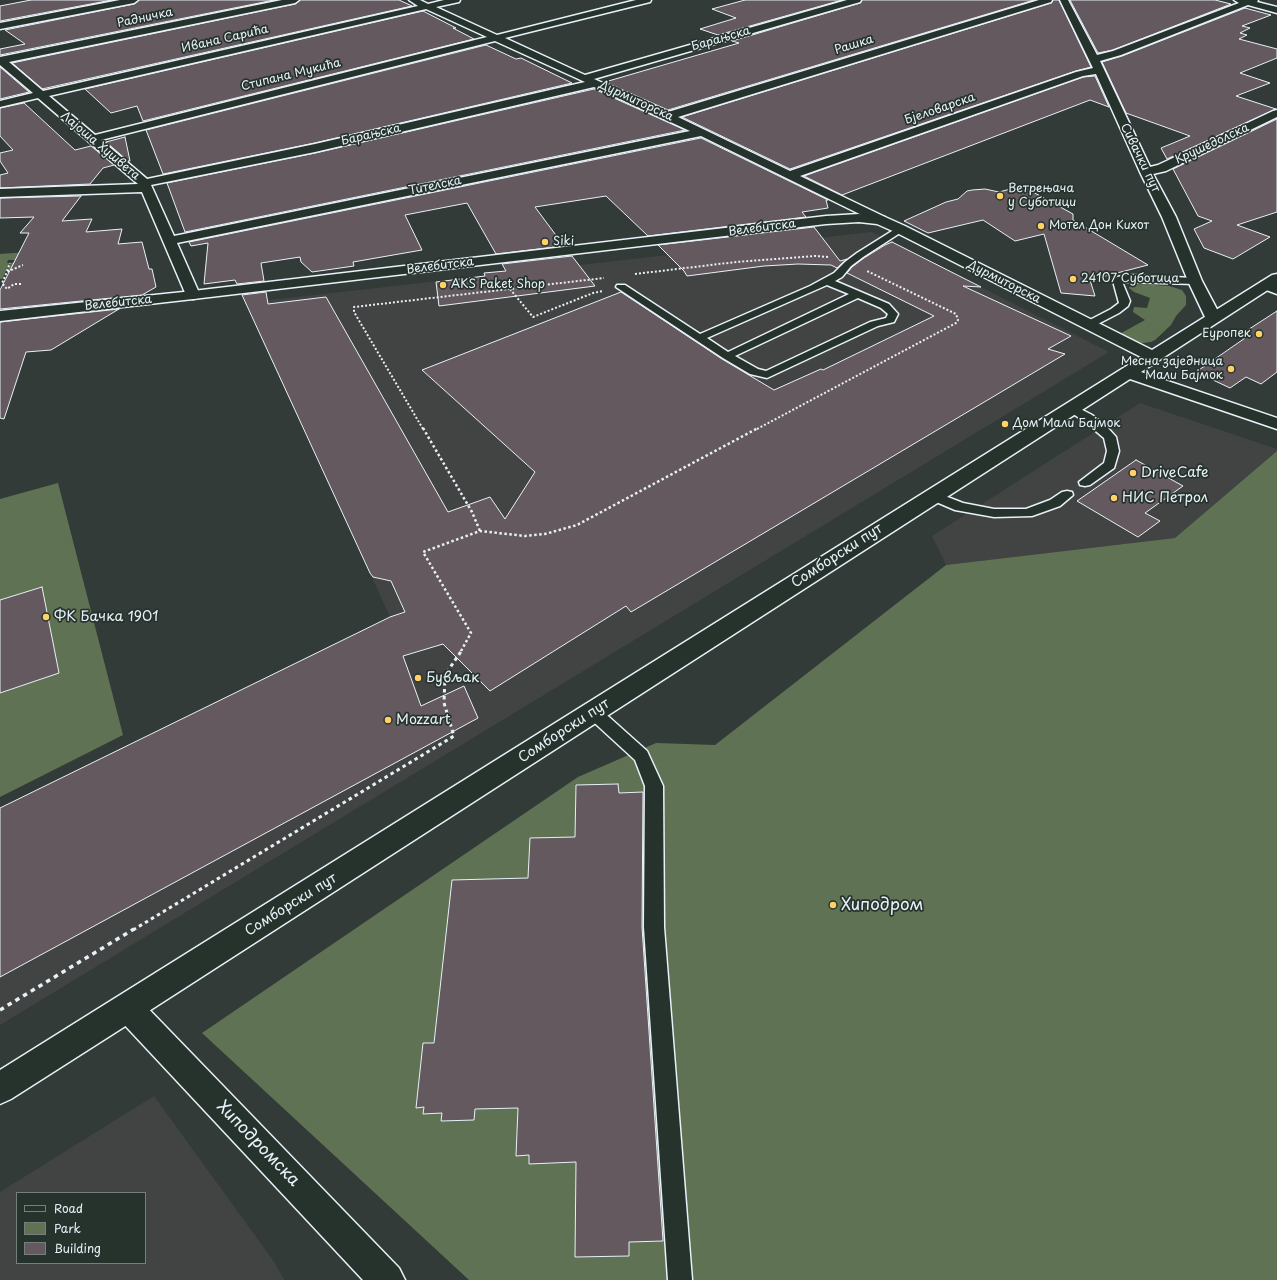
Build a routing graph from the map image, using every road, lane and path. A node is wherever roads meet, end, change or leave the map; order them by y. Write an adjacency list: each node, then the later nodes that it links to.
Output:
1 (134, 0): 13 (street)
2 (295, 0): 15 (street, Радничка)
3 (413, 0): 11 (street, Дурмиторска)
4 (456, 0): 11 (street, Ивана Сарића)
5 (647, 0): 14 (street, Стипана Мукића)
6 (857, 0): 17 (street, Барањска)
7 (1048, 0): 21 (street, Рашка)
8 (1064, 0): 16 (street, Сивачки пут)
9 (1238, 0): 10 (street)
10 (1251, 1): 12 (street); 16 (street, Бјеловарска)
11 (428, 6): 14 (street, Дурмиторска); 18 (street, Ивана Сарића)
12 (1277, 10)
13 (0, 26)
14 (495, 37): 17 (street, Дурмиторска); 23 (street, Стипана Мукића)
15 (1, 61): 18 (street, Лајоша Хушвета)
16 (1096, 64): 24 (street, Сивачки пут); 25 (street, Бјеловарска)
17 (591, 80): 21 (street, Дурмиторска); 26 (street, Барањска)
18 (40, 94): 19 (street, Ивана Сарића); 23 (street, Лајоша Хушвета)
19 (0, 104)
20 (1277, 113): 24 (street, Крушедолска)
21 (668, 116): 22 (street, Дурмиторска)
22 (702, 132): 25 (street, Дурмиторска); 31 (street, Тителска)
23 (92, 138): 26 (street, Лајоша Хушвета)
24 (1146, 172): 39 (street, Сивачки пут)
25 (790, 175): 28 (street, Дурмиторска)
26 (146, 186): 27 (street, Барањска); 31 (street, Лајоша Хушвета)
27 (0, 194)
28 (854, 213): 29 (street, Велебитска); 46 (street, Велебитска)
29 (880, 220): 30 (street, Дурмиторска)
30 (900, 230): 32 (lane); 49 (street, Дурмиторска)
31 (169, 241): 46 (street, Лајоша Хушвета)
32 (850, 262): 36 (path); 38 (lane); 59 (path)
33 (10, 263): 35 (path)
34 (23, 265): 35 (path)
35 (7, 272): 40 (path)
36 (628, 275)
37 (604, 278): 44 (path)
38 (827, 281): 45 (lane); 50 (lane)
39 (1195, 281): 48 (street, Сивачки пут); 49 (lane)
40 (1, 283): 41 (path)
41 (21, 284)
42 (1273, 284): 48 (street, Сомборски пут)
43 (621, 287): 44 (path); 50 (lane)
44 (509, 289): 59 (path)
45 (858, 294): 51 (lane); 51 (lane)
46 (192, 295): 47 (street, Велебитска)
47 (0, 316)
48 (1213, 317): 52 (street, Сомборски пут)
49 (1088, 325): 52 (street, Дурмиторска)
50 (700, 338): 51 (lane)
51 (727, 356)
52 (1152, 356): 53 (street, Сомборски пут)
53 (1128, 373): 54 (street, Сомборски пут); 55 (street)
54 (1071, 408): 56 (lane); 58 (street, Сомборски пут)
55 (1277, 424)
56 (1085, 482)
57 (1067, 495): 58 (lane)
58 (932, 496): 60 (street, Сомборски пут)
59 (480, 531): 62 (path)
60 (593, 712): 61 (street, Сомборски пут); 65 (lane)
61 (128, 1008): 63 (street, Сомборски пут); 64 (street, Хиподромска)
62 (0, 1010)
63 (0, 1088)
64 (387, 1280)
65 (680, 1280)

